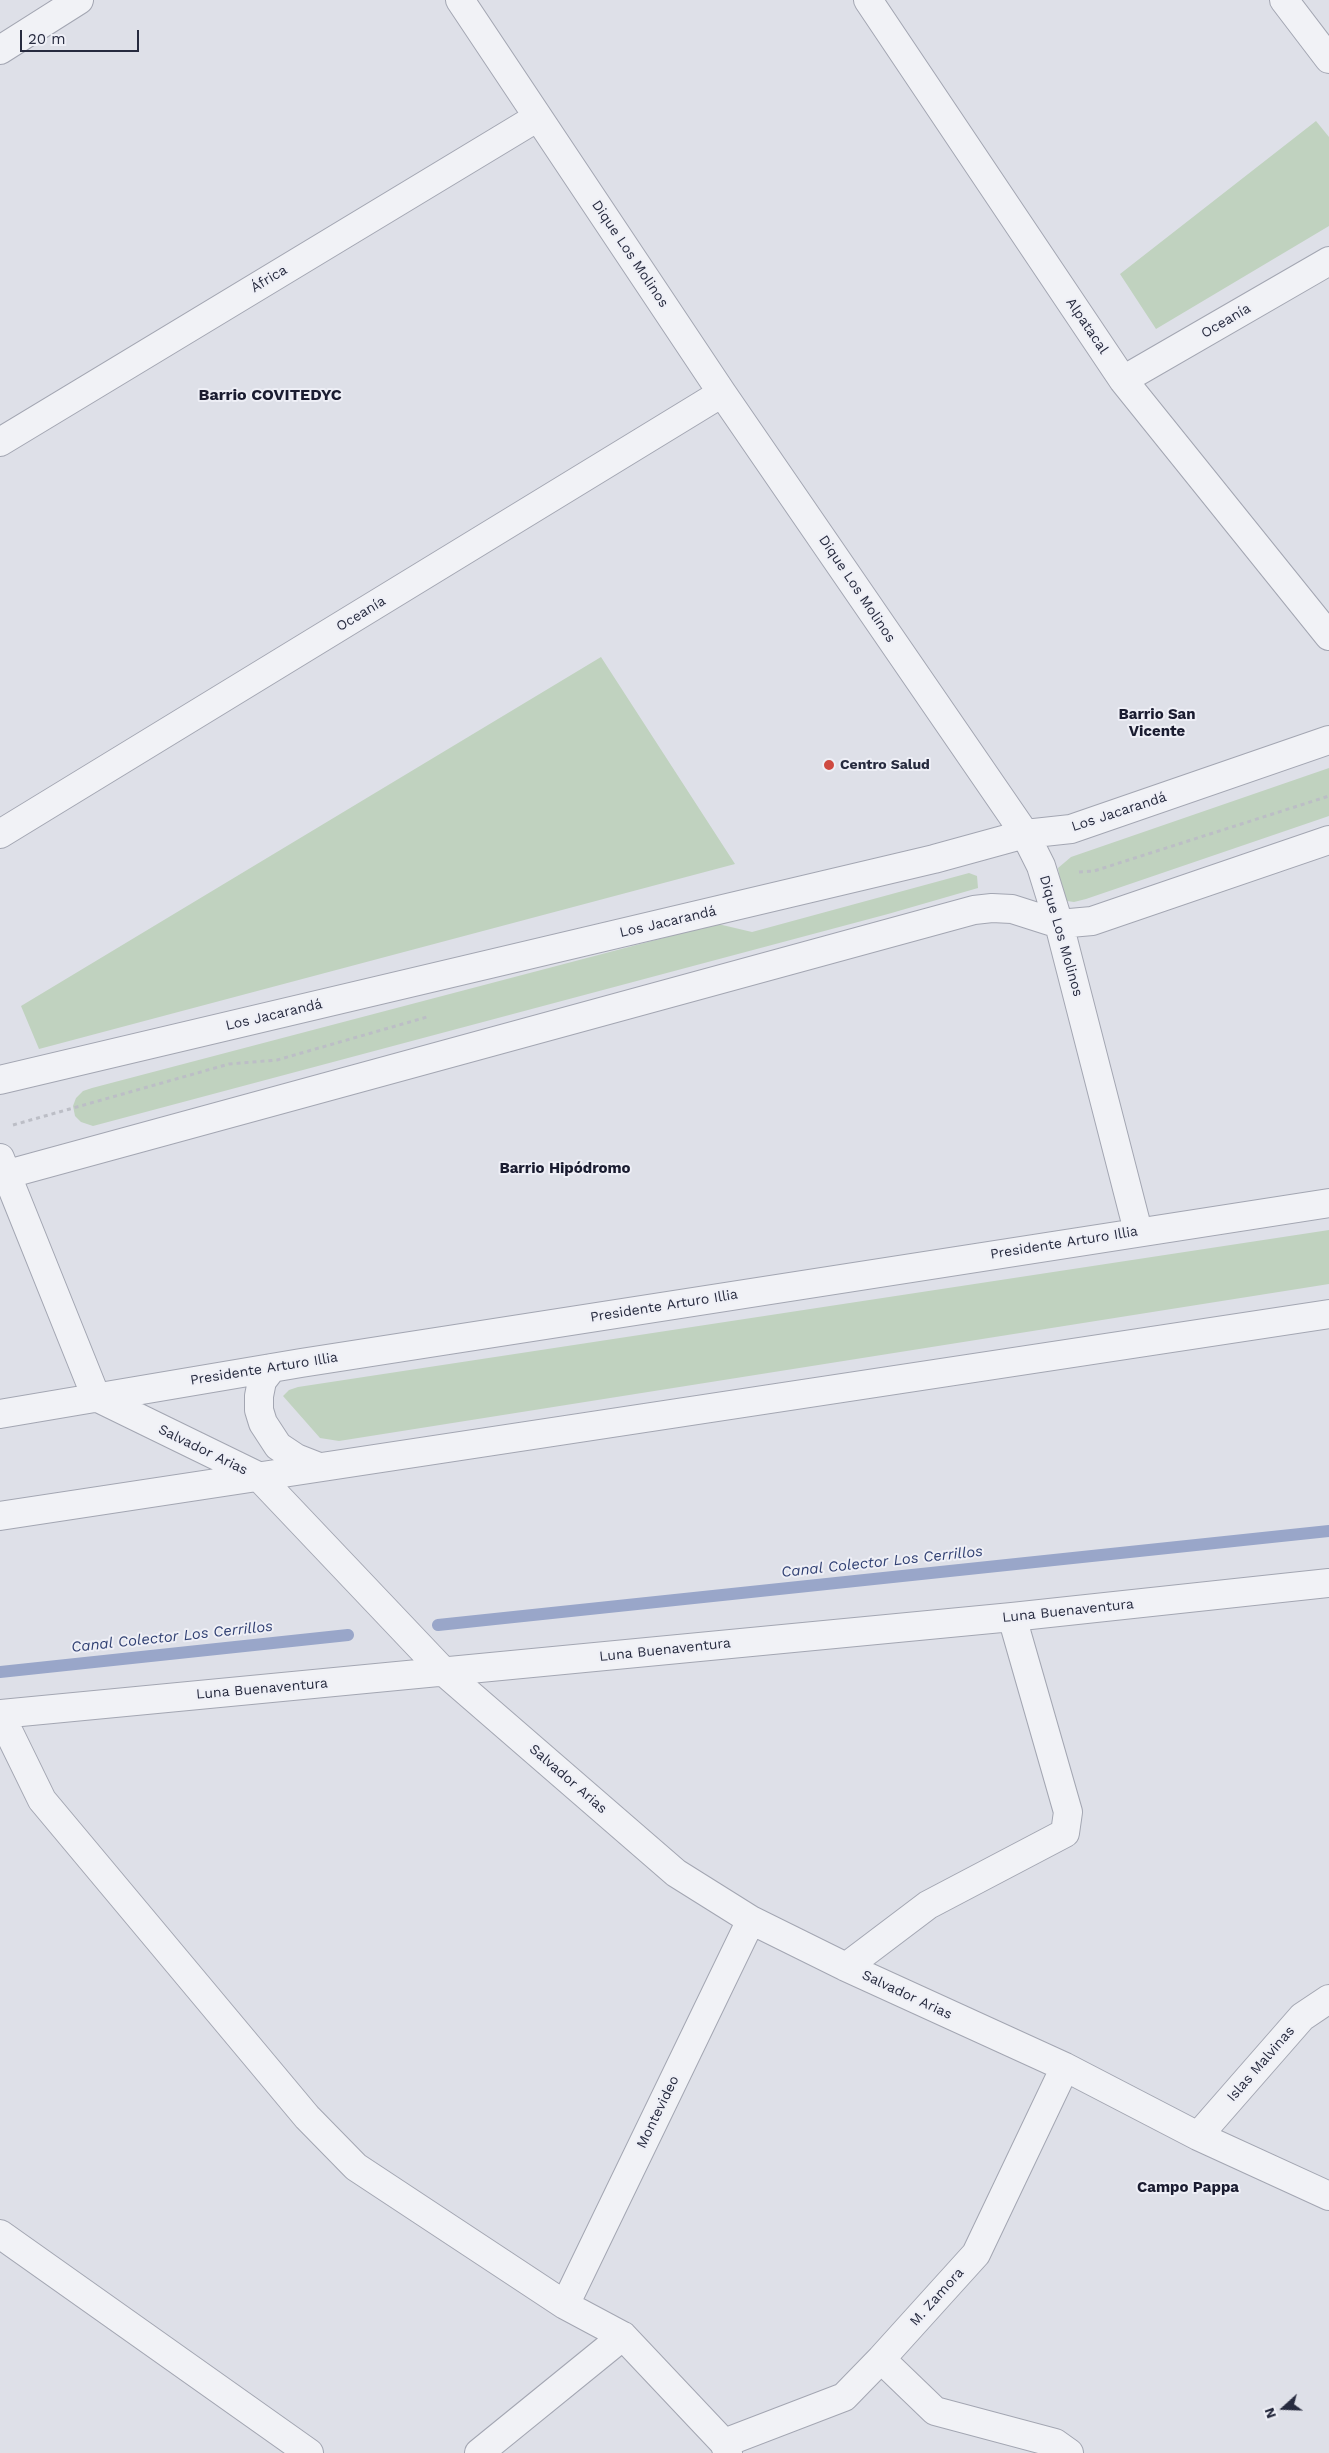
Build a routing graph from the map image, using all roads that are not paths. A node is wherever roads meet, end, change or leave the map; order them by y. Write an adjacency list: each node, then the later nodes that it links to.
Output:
1 (79, 0): 5 (street)
2 (460, 0): 7 (street, Dique Los Molinos)
3 (868, 0): 9 (street, Alpatacal)
4 (1284, 0): 6 (street)
5 (0, 50)
6 (1329, 59)
7 (538, 117): 10 (street, Dique Los Molinos); 11 (street, África)
8 (1329, 261): 9 (street, Oceanía)
9 (1123, 380): 12 (street, Alpatacal)
10 (722, 393): 14 (street, Oceanía); 15 (street, Dique Los Molinos)
11 (0, 442)
12 (1329, 636)
13 (1329, 740): 15 (street, Los Jacarandá)
14 (0, 834)
15 (1025, 834): 17 (street, Dique Los Molinos); 18 (street, Los Jacarandá)
16 (1329, 840): 17 (street)
17 (1060, 924): 19 (street); 21 (street, Dique Los Molinos)
18 (0, 1080)
19 (4, 1166): 24 (street)
20 (1329, 1203): 21 (street, Presidente Arturo Illia)
21 (1138, 1231): 23 (street, Presidente Arturo Illia)
22 (1329, 1314): 26 (street)
23 (272, 1368): 24 (street, Presidente Arturo Illia); 26 (street)
24 (96, 1397): 25 (street, Presidente Arturo Illia); 27 (street, Salvador Arias)
25 (0, 1414)
26 (319, 1467): 27 (street)
27 (258, 1476): 28 (street); 31 (street, Salvador Arias)
28 (0, 1516)
29 (1329, 1583): 30 (street, Luna Buenaventura)
30 (1012, 1617): 31 (street, Luna Buenaventura); 34 (street)
31 (444, 1672): 32 (street, Luna Buenaventura); 33 (street, Salvador Arias)
32 (0, 1714): 40 (street)
33 (751, 1920): 34 (street, Salvador Arias); 40 (street, Montevideo)
34 (846, 1967): 36 (street, Salvador Arias)
35 (1329, 1999): 37 (street, Islas Malvinas)
36 (1065, 2067): 37 (street, Salvador Arias); 42 (street, M. Zamora)
37 (1198, 2136): 38 (street, Salvador Arias)
38 (1329, 2196)
39 (0, 2234): 44 (street)
40 (565, 2305): 41 (street)
41 (623, 2336): 43 (street); 45 (street)
42 (881, 2359): 43 (street, M. Zamora); 46 (street)
43 (726, 2448)
44 (309, 2453)
45 (479, 2453)
46 (1069, 2453)

